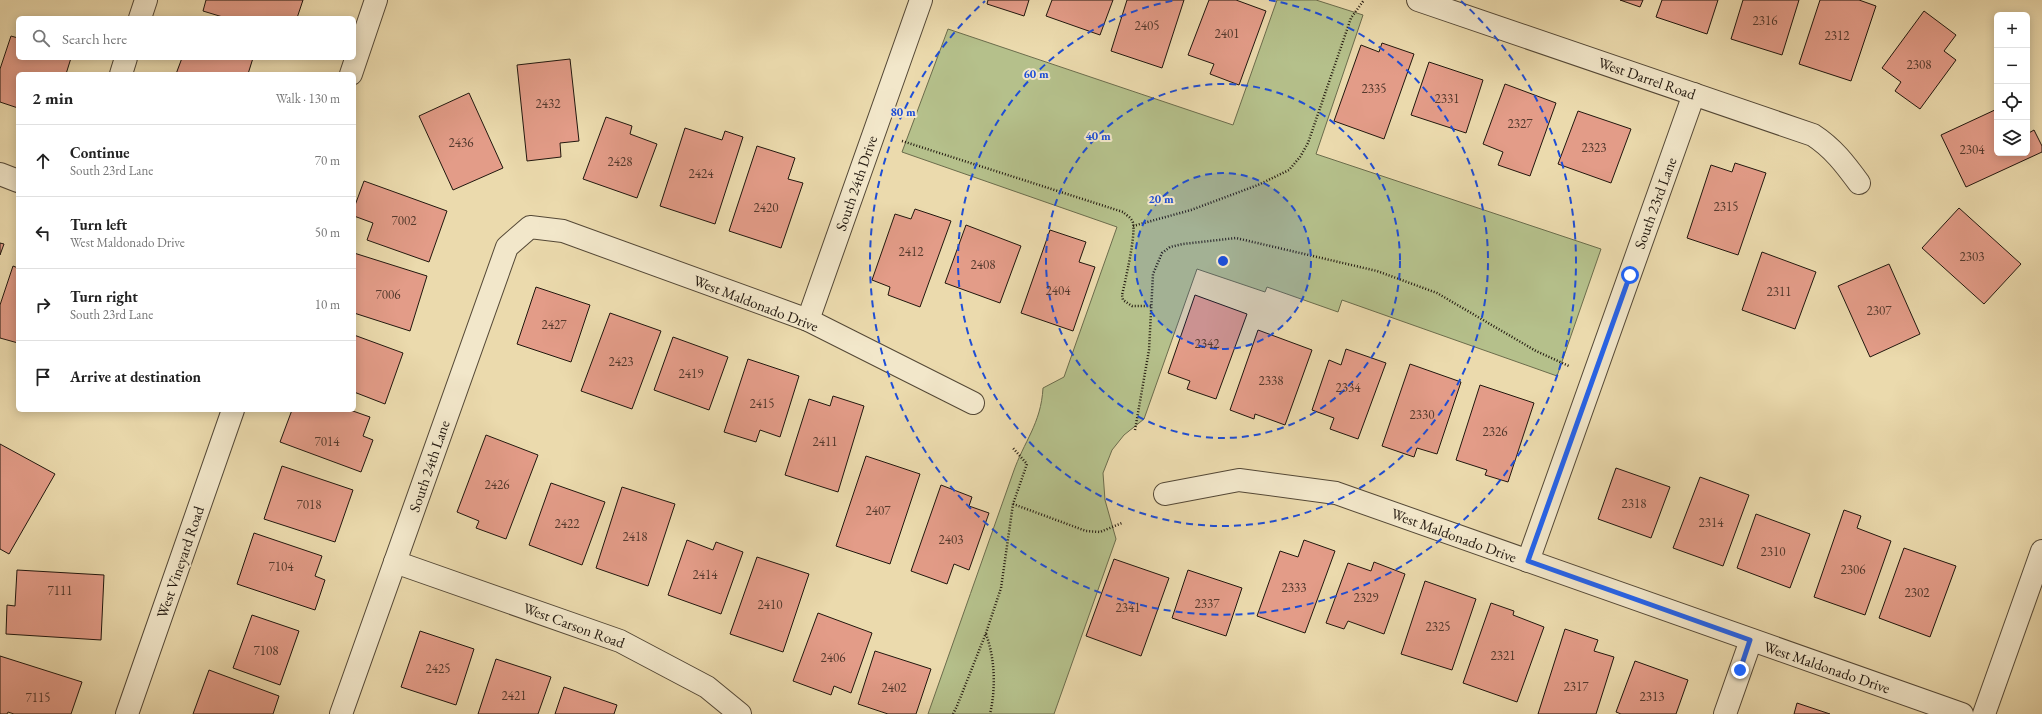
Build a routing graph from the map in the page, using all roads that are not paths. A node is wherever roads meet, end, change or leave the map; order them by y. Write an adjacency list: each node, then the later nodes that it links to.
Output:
1 (146, 0): 5 (street)
2 (376, 0): 6 (street)
3 (921, 0): 16 (street, South 24th Drive)
4 (1418, 0): 11 (street, West Darrel Road)
5 (141, 16)
6 (356, 59)
7 (125, 60): 9 (street)
8 (356, 60): 10 (street)
9 (122, 72)
10 (352, 72)
11 (1694, 94): 14 (street, West Darrel Road); 21 (street, South 23rd Lane)
12 (0, 174): 13 (street)
13 (16, 179)
14 (1859, 183)
15 (530, 227): 16 (street, West Maldonado Drive); 22 (street, South 24th Lane)
16 (808, 320): 17 (street, West Maldonado Drive)
17 (973, 402)
18 (232, 412): 24 (street, West Vineyard Road)
19 (1165, 494): 21 (street, West Maldonado Drive)
20 (2042, 551): 29 (street)
21 (1528, 561): 23 (street, West Maldonado Drive)
22 (395, 562): 25 (street, South 24th Lane); 26 (street, West Carson Road)
23 (1750, 640): 27 (street); 28 (street, West Maldonado Drive)
24 (127, 714)
25 (341, 714)
26 (740, 714)
27 (1725, 714)
28 (1962, 714)
29 (1984, 714)

